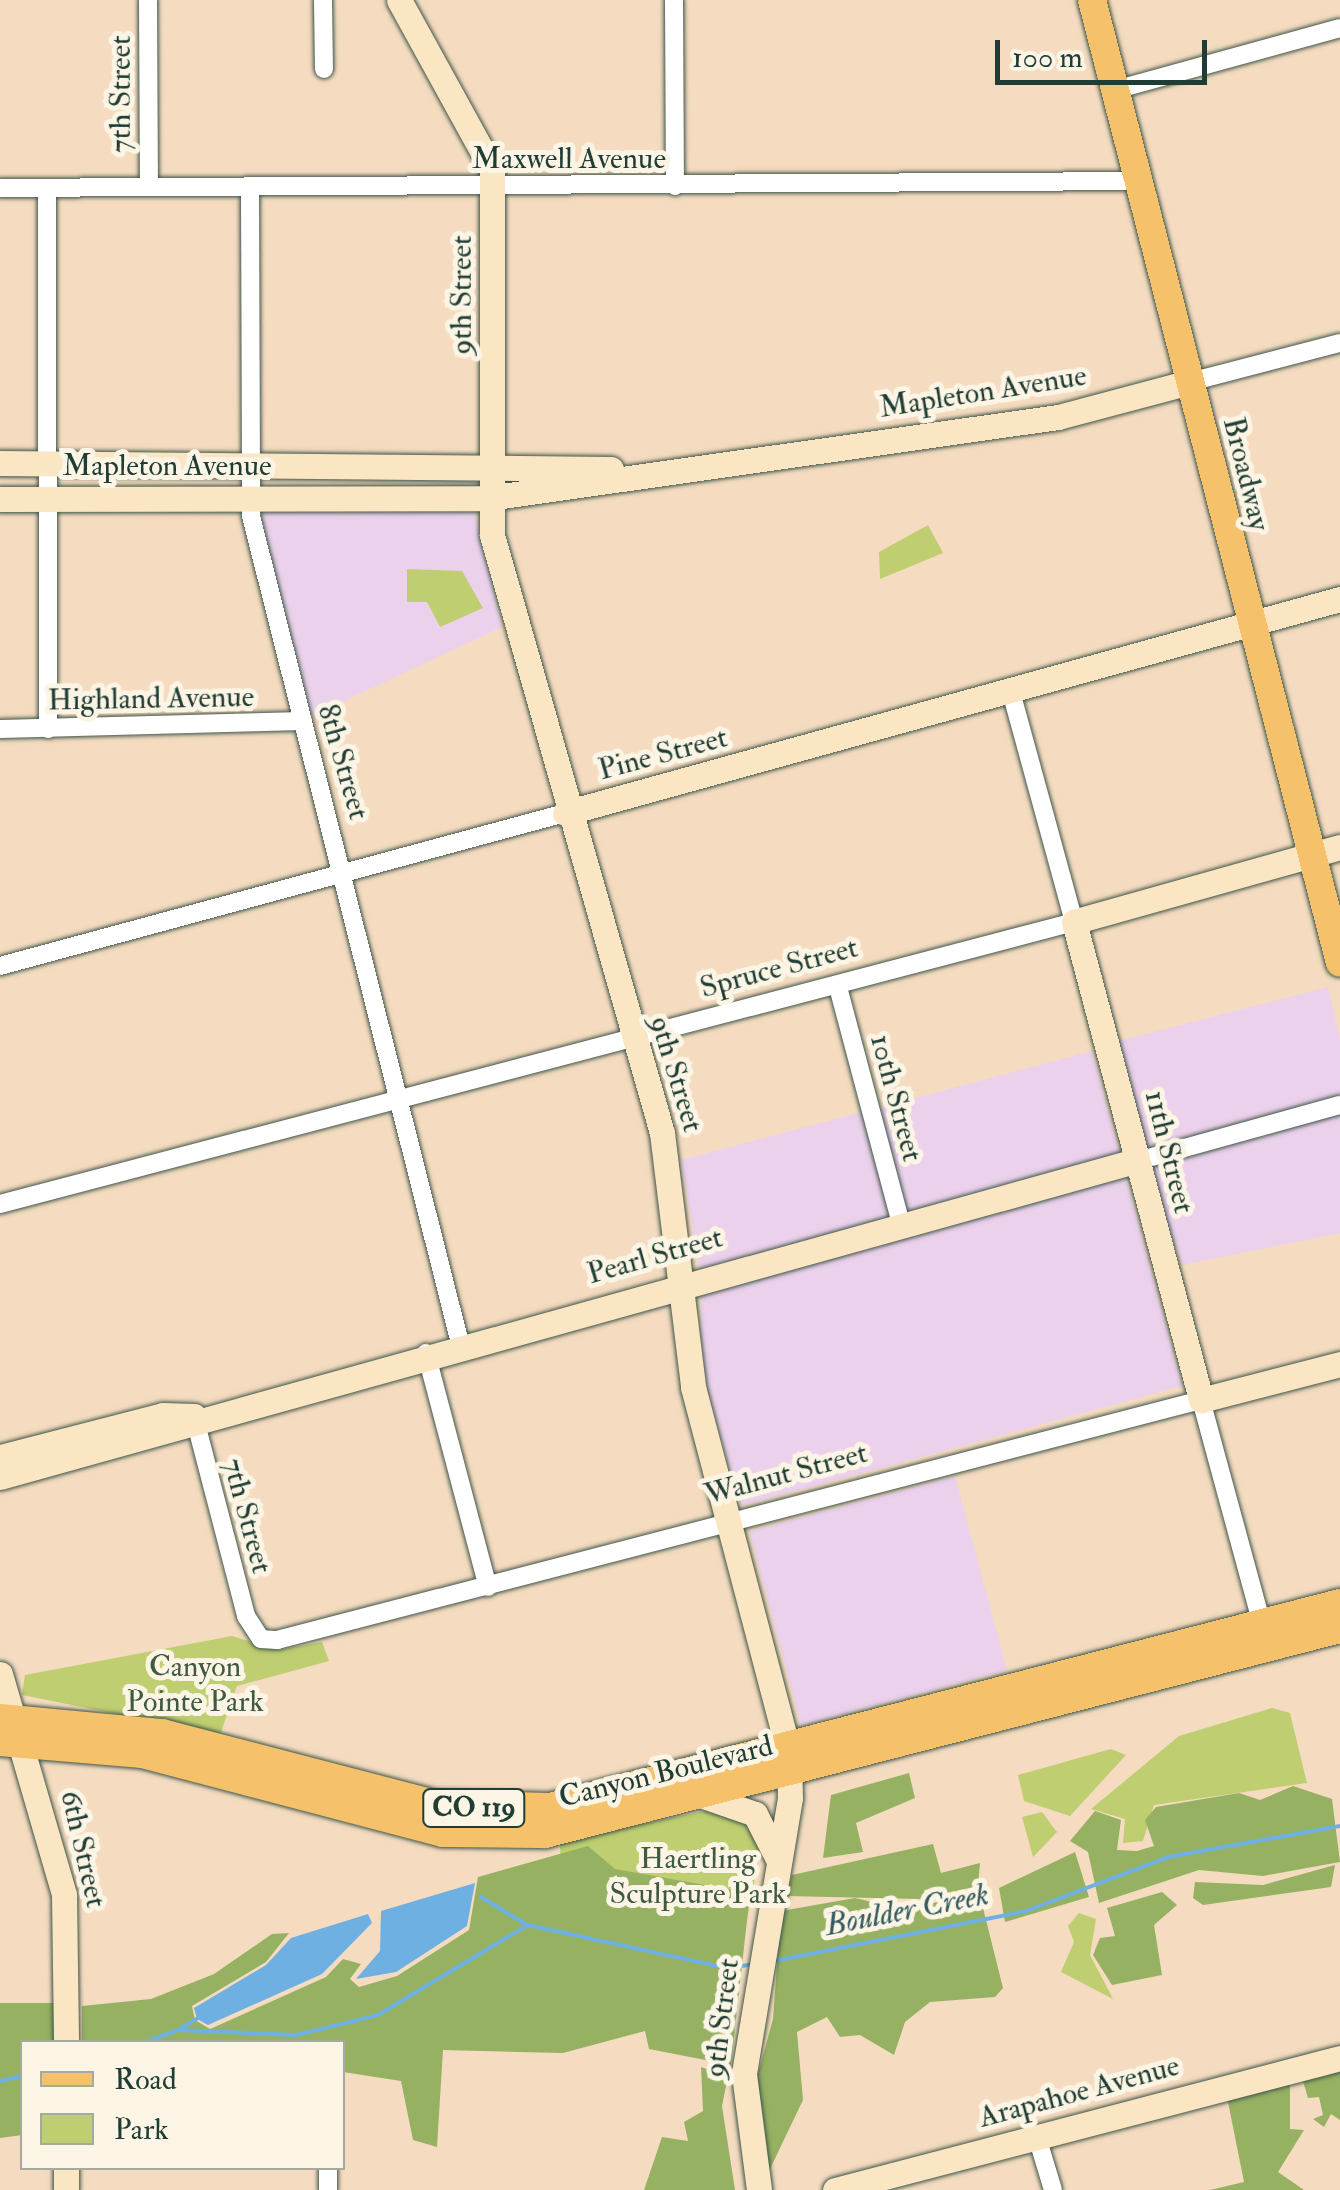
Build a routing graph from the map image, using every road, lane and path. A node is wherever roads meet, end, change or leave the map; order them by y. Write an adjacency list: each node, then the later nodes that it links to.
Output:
1 (148, 0): 11 (street, 7th Street)
2 (323, 0): 7 (street)
3 (399, 0): 13 (street, 9th Street)
4 (674, 0): 10 (street)
5 (1092, 0): 8 (main road, Broadway)
6 (1340, 28): 8 (street)
7 (324, 68)
8 (1115, 90): 9 (main road, Broadway)
9 (1138, 182): 10 (street, Maxwell Avenue); 17 (main road, Broadway)
10 (675, 186): 13 (street, Maxwell Avenue)
11 (149, 187): 12 (street, Maxwell Avenue); 15 (street, Maxwell Avenue)
12 (250, 187): 13 (street, Maxwell Avenue); 20 (street, 8th Street)
13 (495, 187): 21 (street, 9th Street)
14 (0, 188): 15 (street, Maxwell Avenue)
15 (47, 188): 18 (street)
16 (1340, 344): 17 (street, Mapleton Avenue)
17 (1190, 382): 22 (street, Mapleton Avenue); 28 (main road, Broadway)
18 (51, 462): 19 (street, Mapleton Avenue); 20 (street, Mapleton Avenue); 26 (street)
19 (0, 463)
20 (251, 464): 21 (street, Mapleton Avenue); 23 (street, 8th Street)
21 (490, 464): 22 (street, Mapleton Avenue); 24 (street, 9th Street)
22 (631, 472): 24 (street, Mapleton Avenue)
23 (250, 498): 24 (street, Mapleton Avenue); 26 (street, Mapleton Avenue); 30 (street, 8th Street)
24 (488, 498): 33 (street, 9th Street)
25 (0, 499): 26 (street, Mapleton Avenue)
26 (47, 499): 32 (street)
27 (1340, 599): 28 (street, Pine Street)
28 (1252, 624): 29 (street, Pine Street); 34 (main road, Broadway)
29 (1012, 696): 33 (street, Pine Street); 37 (street, 11th Street)
30 (302, 721): 32 (street, Highland Avenue); 35 (street, 8th Street)
31 (0, 729): 32 (street, Highland Avenue)
32 (48, 729)
33 (565, 814): 35 (street, Pine Street); 42 (street, 9th Street)
34 (1327, 851): 36 (street, Spruce Street); 38 (main road, Broadway)
35 (346, 876): 39 (street, Pine Street); 43 (street, 8th Street)
36 (1124, 907): 37 (street, Spruce Street); 40 (street)
37 (1074, 922): 40 (street, 11th Street); 41 (street, Spruce Street)
38 (1340, 963)
39 (0, 966)
40 (1090, 981): 45 (street, 11th Street)
41 (838, 987): 42 (street, Spruce Street); 47 (street, 10th Street)
42 (633, 1040): 43 (street, Spruce Street); 48 (street, 9th Street)
43 (404, 1100): 46 (street, Spruce Street); 49 (street, 8th Street)
44 (1340, 1105): 45 (street)
45 (1143, 1159): 47 (street, Pearl Street); 52 (street, 11th Street)
46 (0, 1204)
47 (901, 1224): 48 (street, Pearl Street)
48 (684, 1283): 49 (street, Pearl Street); 58 (street, 9th Street)
49 (460, 1343): 50 (street, Pearl Street)
50 (426, 1353): 55 (street, Pearl Street); 59 (street)
51 (1340, 1364): 53 (street, Walnut Street)
52 (1192, 1368): 53 (street); 54 (street, 11th Street)
53 (1242, 1390): 54 (street, Walnut Street)
54 (1201, 1400): 58 (street, Walnut Street); 61 (street, 11th Street)
55 (194, 1416): 56 (street, Pearl Street); 57 (street, Pearl Street); 62 (street, 7th Street)
56 (0, 1457)
57 (0, 1477)
58 (727, 1524): 59 (street, Walnut Street); 66 (street, 9th Street)
59 (488, 1587): 62 (street, Walnut Street)
60 (1340, 1603): 61 (main road, Canyon Boulevard / CO 119)
61 (1262, 1624): 66 (main road, Canyon Boulevard / CO 119)
62 (254, 1628)
63 (1340, 1630): 66 (main road, Canyon Boulevard / CO 119)
64 (0, 1674): 65 (street, 6th Street)
65 (8, 1730): 66 (main road, Canyon Boulevard / CO 119); 67 (main road, Canyon Boulevard / CO 119); 69 (street, 6th Street)
66 (790, 1764): 67 (main road, Canyon Boulevard / CO 119); 68 (street, 9th Street)
67 (706, 1797): 68 (street)
68 (780, 1863): 72 (street, 9th Street)
69 (66, 2040)
70 (1340, 2058): 71 (street, Arapahoe Avenue)
71 (1037, 2137): 73 (street, Arapahoe Avenue); 74 (street)
72 (758, 2190)
73 (835, 2190)
74 (1052, 2190)

